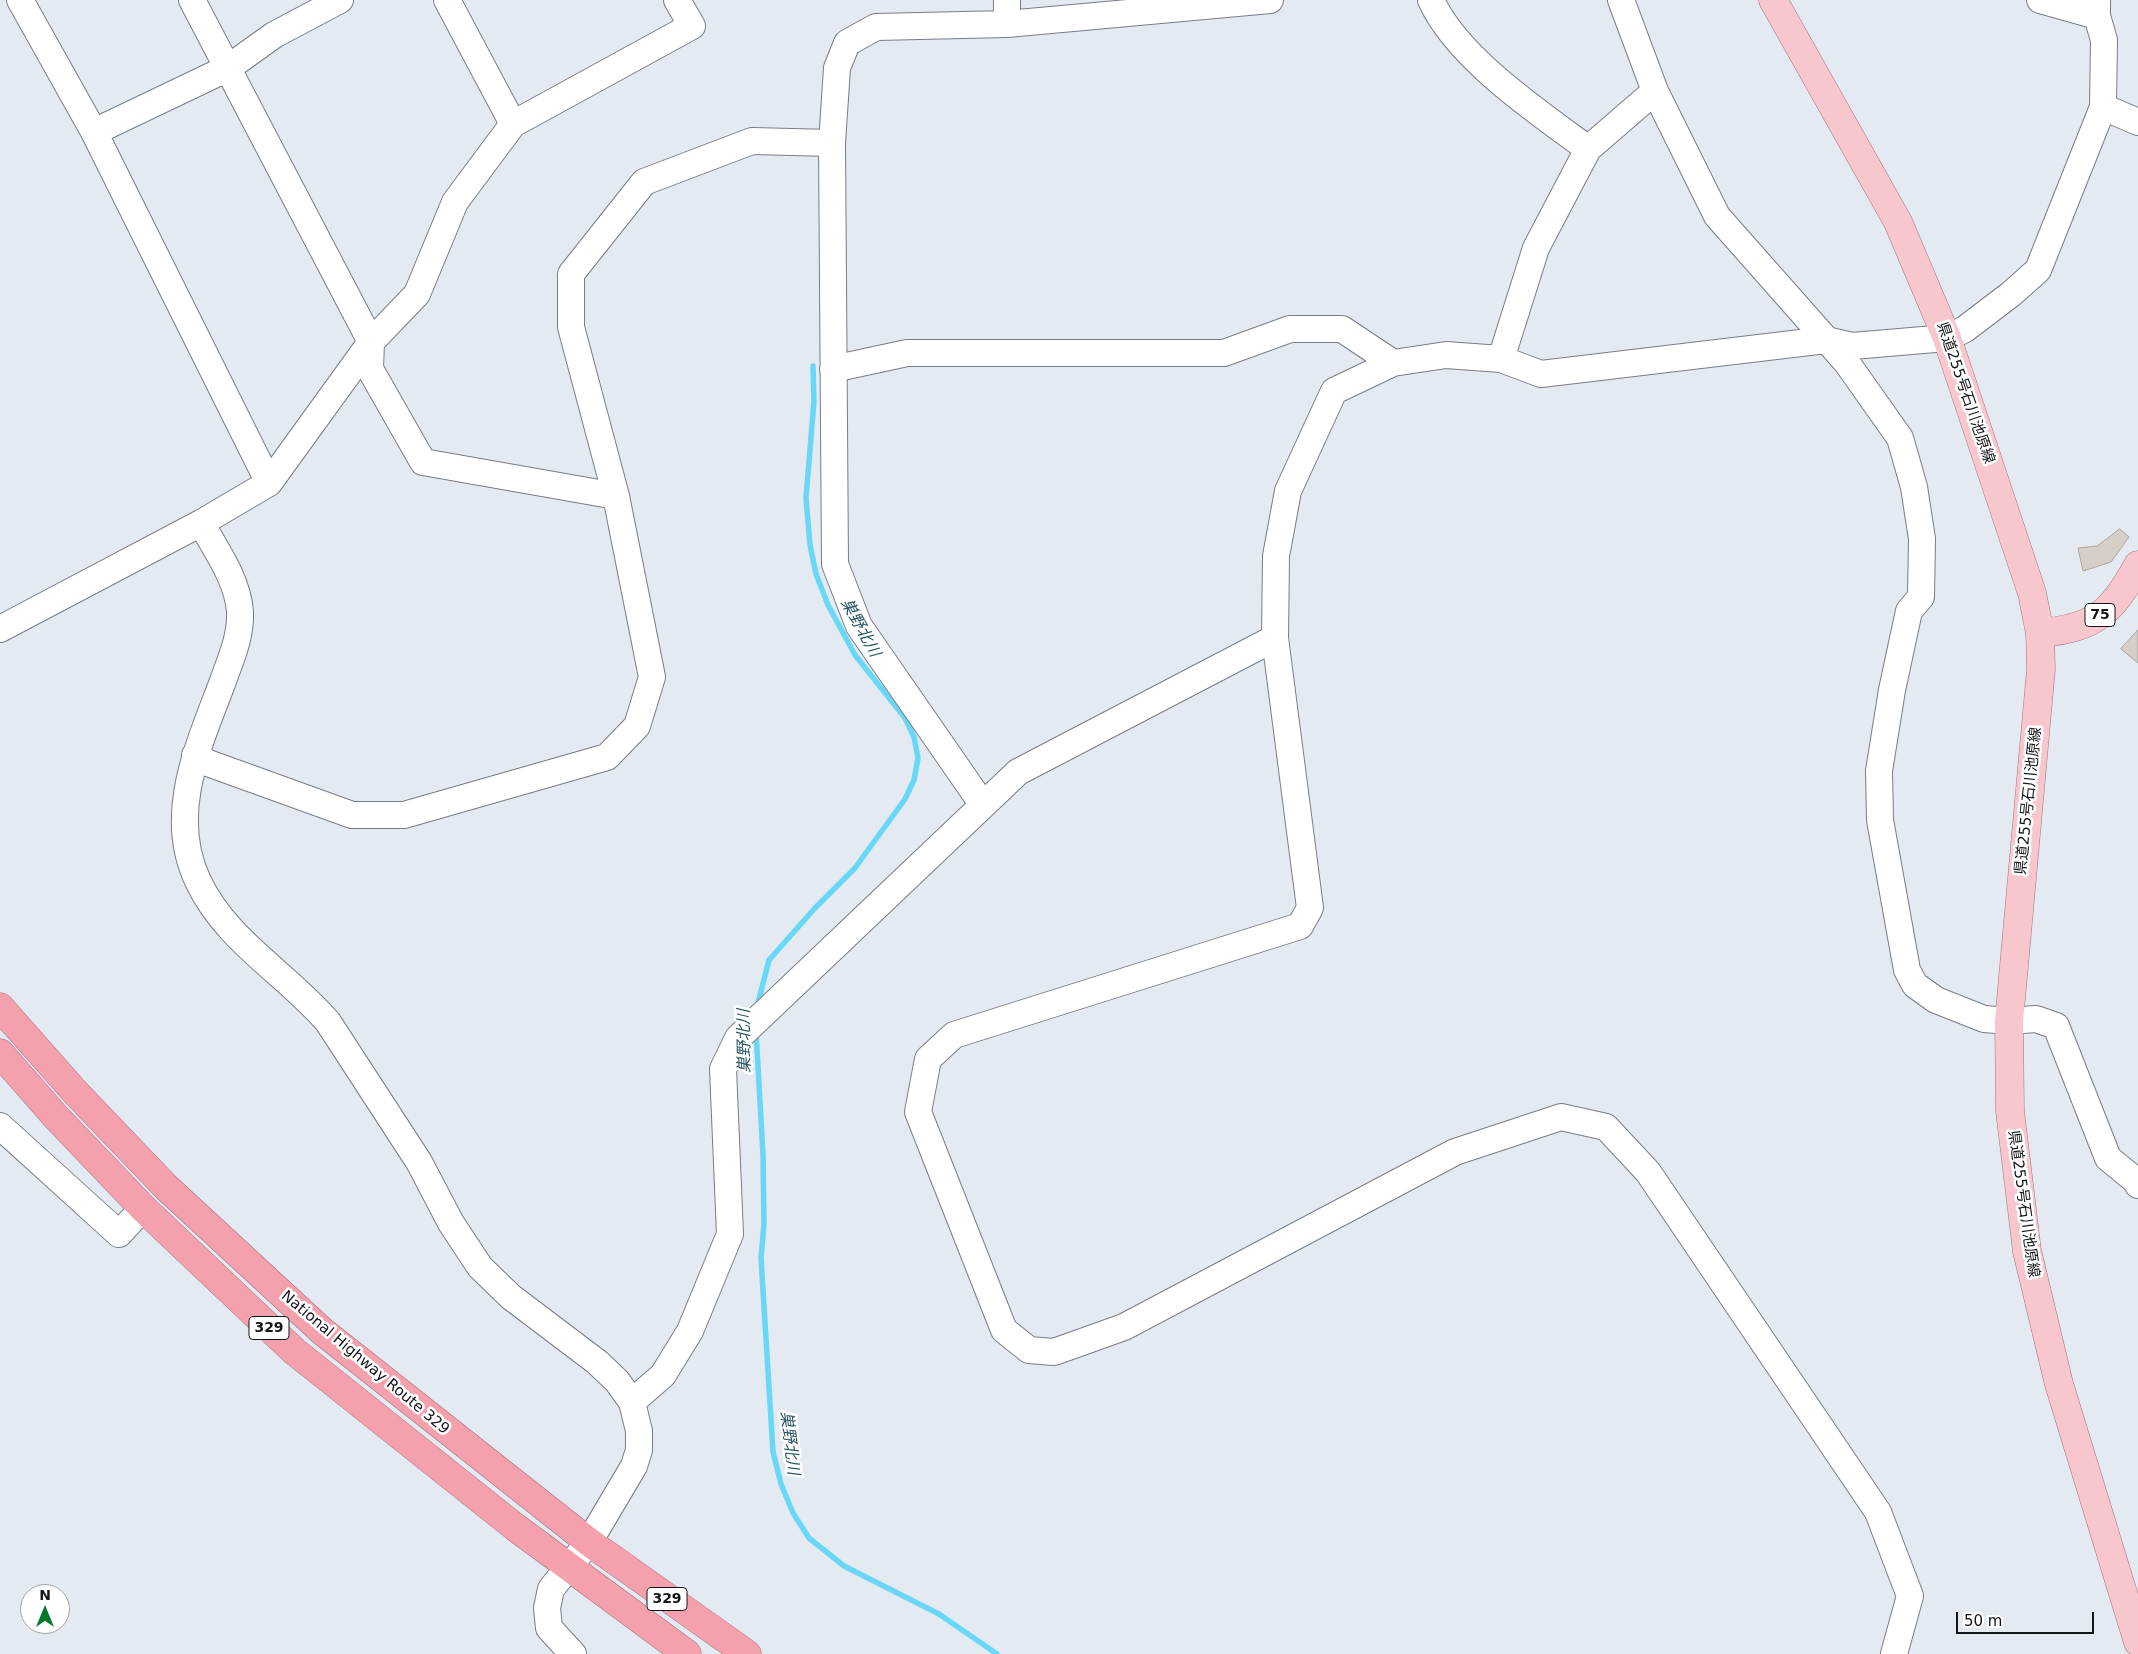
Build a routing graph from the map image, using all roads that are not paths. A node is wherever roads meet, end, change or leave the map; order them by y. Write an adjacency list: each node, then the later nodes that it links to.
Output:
1 (20, 0): 18 (street)
2 (192, 0): 13 (street)
3 (340, 0): 13 (street)
4 (677, 0): 17 (street)
5 (1270, 0): 12 (street)
6 (1431, 0): 20 (street)
7 (1621, 0): 14 (street)
8 (1773, 0): 21 (main road, 県道255号石川池原線)
9 (2040, 0): 11 (street)
10 (450, 1): 17 (street)
11 (2097, 8): 15 (street)
12 (1007, 12): 19 (street)
13 (228, 68): 18 (street); 23 (street)
14 (1655, 91): 20 (street); 22 (street)
15 (2103, 107): 16 (street); 21 (street)
16 (2138, 122)
17 (513, 124): 23 (street)
18 (94, 132): 27 (street)
19 (832, 143): 26 (street); 28 (street)
20 (1588, 149): 24 (street)
21 (1947, 338): 22 (street); 32 (main road, 県道255号石川池原線)
22 (1826, 340): 24 (street); 37 (street)
23 (371, 342): 27 (street); 28 (street)
24 (1501, 358): 25 (street)
25 (1393, 363): 26 (street); 33 (street)
26 (833, 369): 35 (street)
27 (269, 483): 29 (street)
28 (616, 496): 34 (street)
29 (201, 523): 31 (street); 34 (street)
30 (2138, 566): 32 (main road, 75)
31 (0, 629)
32 (2040, 633): 37 (main road, 県道255号石川池原線)
33 (1275, 638): 35 (street); 49 (street)
34 (195, 755): 42 (street)
35 (983, 805): 42 (street)
36 (0, 1007): 43 (highway, National Highway Route 329 / 329)
37 (2009, 1021): 40 (street); 45 (main road, 県道255号石川池原線)
38 (0, 1053): 41 (highway, 329)
39 (0, 1126): 41 (street)
40 (2138, 1185)
41 (143, 1208): 44 (highway, 329)
42 (632, 1402): 43 (street)
43 (589, 1542): 44 (street); 48 (highway, National Highway Route 329 / 329)
44 (569, 1568): 46 (street); 47 (highway, 329)
45 (2138, 1642)
46 (573, 1654)
47 (687, 1654)
48 (747, 1654)
49 (1894, 1654)

